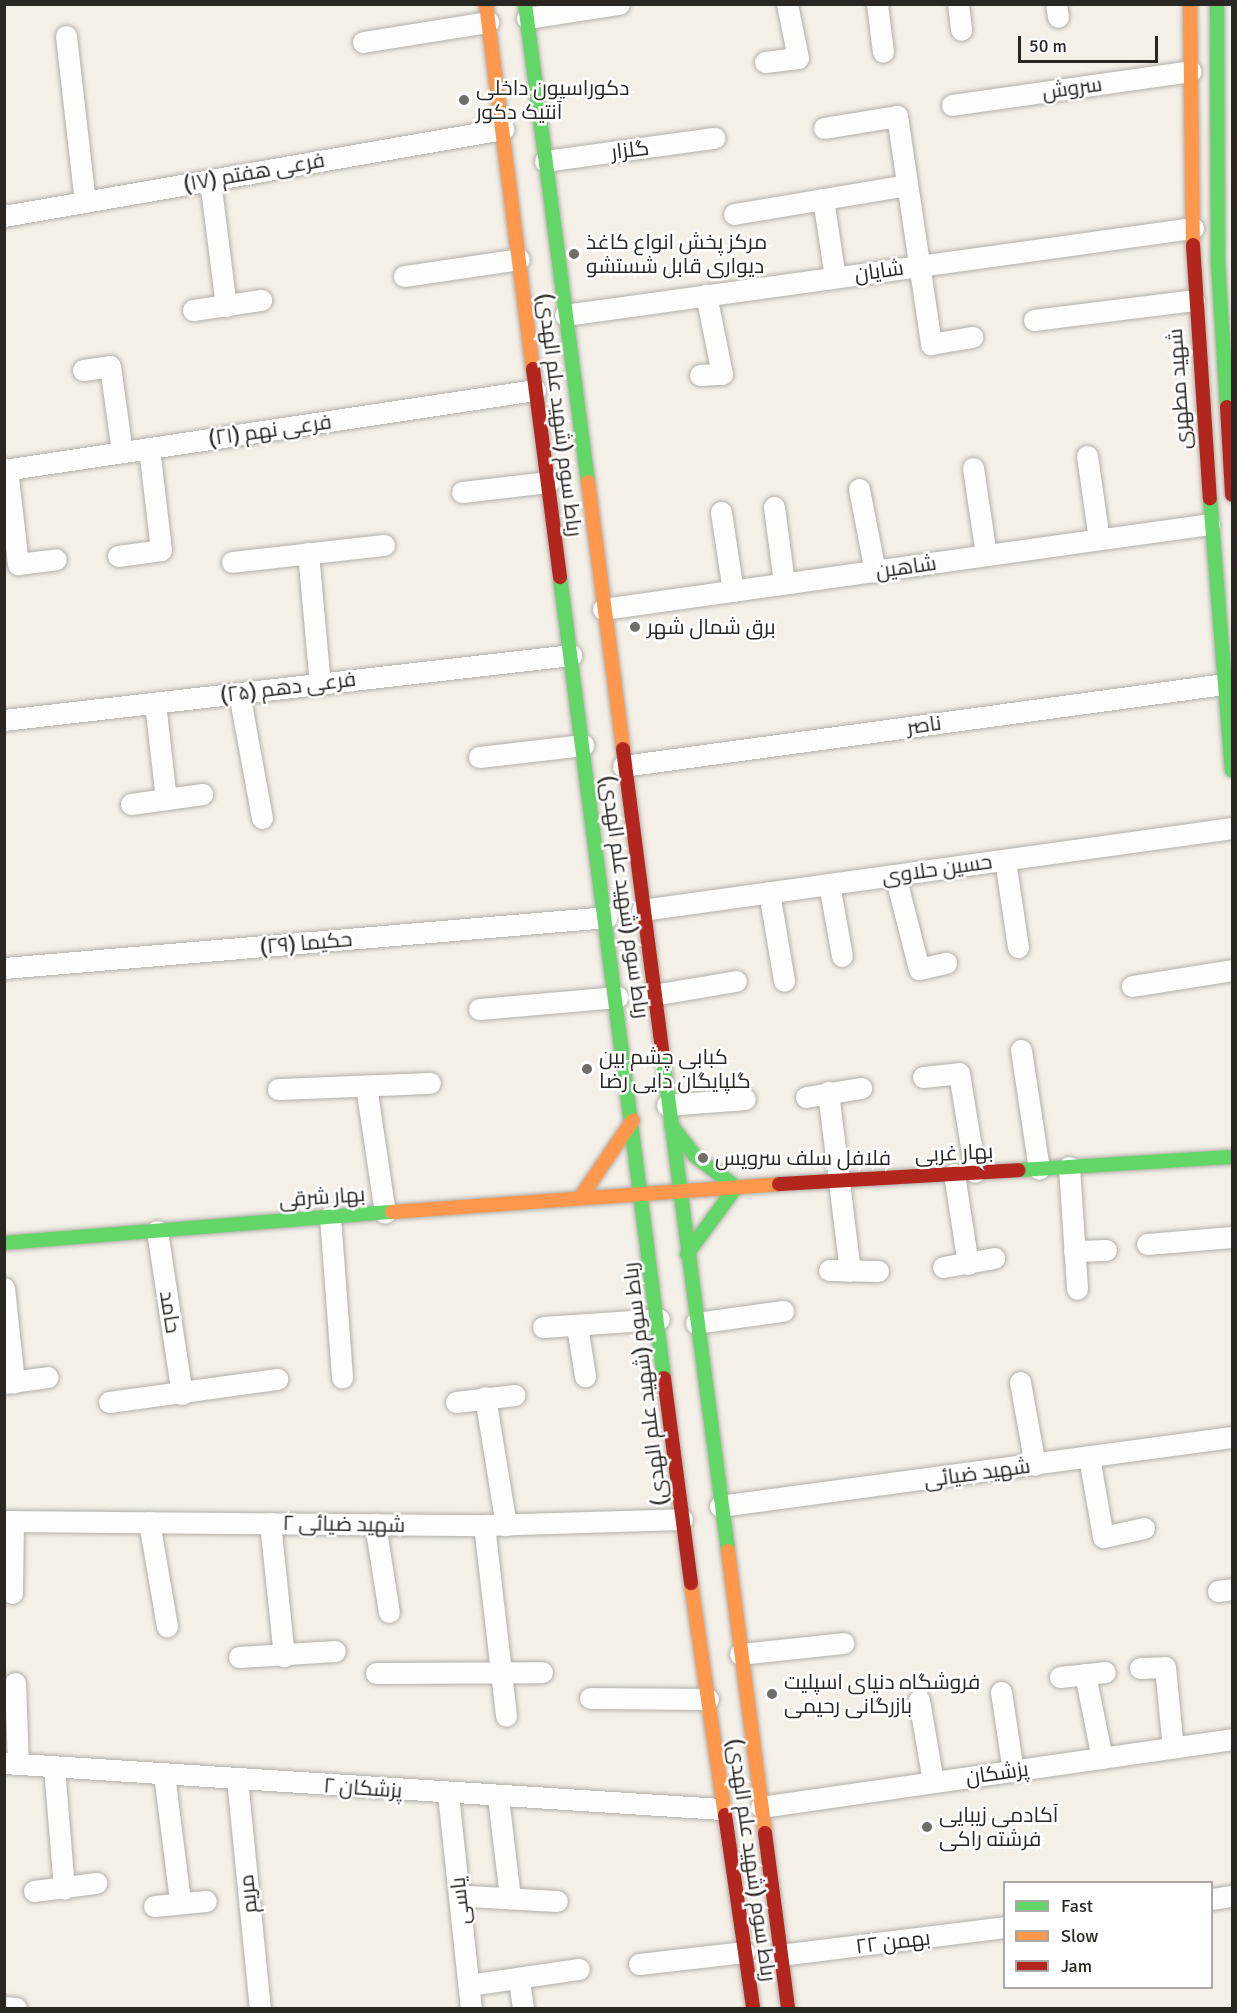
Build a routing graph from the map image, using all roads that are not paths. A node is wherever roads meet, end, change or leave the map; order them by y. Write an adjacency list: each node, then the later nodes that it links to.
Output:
1 (619, 4): 7 (street)
2 (787, 4): 13 (street)
3 (877, 4): 12 (street)
4 (958, 4): 9 (street)
5 (1190, 4): 14 (main road, شهید مطهری)
6 (1217, 4): 21 (main road)
7 (526, 11): 19 (main road, رباط سوم (شهید علم الهدی))
8 (487, 13): 11 (street); 17 (main road, رباط سوم (شهید علم الهدی))
9 (961, 30)
10 (66, 36): 25 (street)
11 (363, 42)
12 (884, 52)
13 (765, 62)
14 (1191, 71): 15 (street, سروش); 20 (main road, شهید مطهری)
15 (952, 105)
16 (824, 128): 23 (street)
17 (503, 129): 22 (street, فرعی هفتم (۱۷)); 29 (main road, رباط سوم (شهید علم الهدی))
18 (714, 138): 19 (street, گلزار)
19 (545, 161): 39 (main road, رباط سوم (شهید علم الهدی))
20 (1193, 166): 21 (main road); 28 (main road, شهید مطهری)
21 (1226, 173): 30 (main road)
22 (210, 180): 25 (street, فرعی هفتم (۱۷)); 37 (street)
23 (907, 185): 24 (street); 31 (street)
24 (823, 200): 26 (street); 33 (street)
25 (85, 202): 27 (street, فرعی هفتم (۱۷))
26 (734, 214)
27 (4, 216)
28 (1193, 228): 31 (street, شایان); 36 (main road, شهید مطهری)
29 (519, 259): 32 (street); 44 (main road, رباط سوم (شهید علم الهدی))
30 (1226, 264): 47 (main road)
31 (919, 266): 33 (street, شایان); 41 (street)
32 (404, 276)
33 (835, 278): 34 (street, شایان)
34 (706, 295): 39 (street, شایان); 43 (street)
35 (261, 300): 37 (street)
36 (1194, 300): 40 (street); 59 (main road, شهید مطهری)
37 (226, 306): 38 (street)
38 (194, 310)
39 (565, 315): 45 (main road, رباط سوم (شهید علم الهدی))
40 (1034, 320)
41 (972, 337)
42 (83, 370): 49 (street)
43 (700, 375)
44 (535, 390): 46 (main road, رباط سوم (شهید علم الهدی)); 48 (street, فرعی نهم (۲۱))
45 (580, 435): 46 (main road); 60 (main road, رباط سوم (شهید علم الهدی))
46 (541, 438): 53 (main road, رباط سوم (شهید علم الهدی))
47 (1230, 445): 56 (main road)
48 (149, 448): 49 (street, فرعی نهم (۲۱)); 66 (street)
49 (122, 452): 52 (street, فرعی نهم (۲۱))
50 (1087, 456): 62 (street)
51 (973, 468): 65 (street)
52 (6, 469): 67 (street)
53 (548, 482): 55 (street); 61 (main road, رباط سوم (شهید علم الهدی))
54 (859, 489): 69 (street)
55 (462, 492)
56 (1233, 495)
57 (774, 507): 70 (street)
58 (721, 512): 71 (street)
59 (1209, 524): 62 (street, شاهین); 75 (main road, شهید مطهری)
60 (591, 525): 61 (main road); 72 (main road, رباط سوم (شهید علم الهدی))
61 (553, 527): 73 (main road, رباط سوم (شهید علم الهدی))
62 (1099, 539): 65 (street, شاهین)
63 (384, 545): 64 (street)
64 (308, 553): 68 (street); 74 (street)
65 (986, 555): 69 (street, شاهین)
66 (118, 556)
67 (56, 559)
68 (232, 561)
69 (875, 571): 70 (street, شاهین)
70 (784, 584): 71 (street, شاهین)
71 (734, 591): 72 (street, شاهین)
72 (603, 609): 81 (main road, رباط سوم (شهید علم الهدی))
73 (571, 655): 74 (street, فرعی دهم (۲۵)); 79 (main road, رباط سوم (شهید علم الهدی))
74 (320, 684): 76 (street, فرعی دهم (۲۵))
75 (1224, 684): 81 (street, ناصر); 82 (main road, شهید مطهری)
76 (239, 693): 77 (street, فرعی دهم (۲۵)); 86 (street)
77 (155, 703): 78 (street, فرعی دهم (۲۵)); 84 (street)
78 (4, 720)
79 (583, 745): 80 (street); 93 (main road, رباط سوم (شهید علم الهدی))
80 (479, 757)
81 (623, 766): 92 (main road, رباط سوم (شهید علم الهدی))
82 (1233, 770)
83 (202, 794): 84 (street)
84 (166, 799): 85 (street)
85 (130, 804)
86 (262, 818)
87 (1233, 828): 88 (street, حسین حلاوی)
88 (1005, 860): 89 (street, حسین حلاوی); 94 (street)
89 (895, 875): 90 (street, حسین حلاوی); 96 (street)
90 (829, 884): 91 (street, حسین حلاوی); 95 (street)
91 (769, 892): 92 (street, حسین حلاوی); 100 (street)
92 (642, 910): 102 (main road, رباط سوم (شهید علم الهدی))
93 (607, 917): 97 (street, حکیما (۲۹)); 103 (main road, رباط سوم (شهید علم الهدی))
94 (1018, 947)
95 (842, 956)
96 (946, 963)
97 (4, 968)
98 (1233, 970): 101 (street)
99 (736, 981): 102 (street)
100 (784, 981)
101 (1132, 986)
102 (653, 995): 114 (main road, رباط سوم (شهید علم الهدی))
103 (617, 998): 104 (street); 115 (main road, رباط سوم (شهید علم الهدی))
104 (479, 1009)
105 (1021, 1050): 118 (street)
106 (923, 1077): 119 (street)
107 (430, 1083): 108 (street)
108 (366, 1086): 110 (street); 126 (street)
109 (861, 1088): 111 (street)
110 (278, 1089)
111 (828, 1092): 112 (street); 121 (street)
112 (806, 1097)
113 (745, 1099): 114 (street)
114 (668, 1114): 122 (main road); 123 (main road, رباط سوم (شهید علم الهدی))
115 (633, 1120): 124 (main road, رباط سوم (شهید علم الهدی)); 125 (main road)
116 (1233, 1157): 117 (main road, بهار غربی)
117 (1069, 1167): 118 (main road, بهار غربی); 133 (street)
118 (1039, 1169): 119 (main road, بهار غربی)
119 (975, 1173): 120 (main road, بهار غربی)
120 (954, 1174): 121 (main road, بهار غربی); 136 (street)
121 (840, 1180): 122 (main road, بهار غربی); 139 (street)
122 (736, 1186): 123 (main road, بهار غربی); 134 (main road)
123 (678, 1190): 124 (main road, بهار غربی); 134 (main road, رباط سوم (شهید علم الهدی))
124 (642, 1193): 125 (main road, بهار شرقی); 144 (main road, رباط سوم (شهید علم الهدی))
125 (580, 1197): 126 (main road, بهار شرقی)
126 (385, 1213): 127 (main road, بهار شرقی)
127 (330, 1217): 128 (main road, بهار شرقی); 150 (street)
128 (157, 1231): 130 (main road, بهار شرقی); 154 (street, حامد)
129 (1233, 1237): 131 (street)
130 (4, 1243)
131 (1147, 1244)
132 (1106, 1250): 133 (street)
133 (1074, 1251): 142 (street)
134 (687, 1254): 145 (main road, رباط سوم (شهید علم الهدی))
135 (994, 1258): 136 (street)
136 (968, 1264): 137 (street)
137 (944, 1267)
138 (829, 1270): 139 (street)
139 (850, 1271): 140 (street)
140 (878, 1271)
141 (4, 1288): 152 (street)
142 (1077, 1289)
143 (783, 1311): 145 (street)
144 (659, 1319): 146 (street); 163 (main road, رباط سوم (شهید علم الهدی))
145 (696, 1323): 162 (main road, رباط سوم (شهید علم الهدی))
146 (577, 1326): 147 (street); 148 (street)
147 (543, 1327)
148 (585, 1376)
149 (48, 1377): 152 (street)
150 (342, 1378)
151 (277, 1379): 154 (street)
152 (9, 1382)
153 (1020, 1382): 161 (street)
154 (182, 1394): 157 (street)
155 (515, 1395): 156 (street)
156 (485, 1397): 158 (street); 168 (street)
157 (109, 1402)
158 (456, 1402)
159 (1233, 1437): 160 (street, شهید ضیائی)
160 (1089, 1457): 161 (street, شهید ضیائی); 170 (street)
161 (1035, 1464): 162 (street, شهید ضیائی)
162 (720, 1506): 175 (main road, رباط سوم (شهید علم الهدی))
163 (682, 1519): 168 (street, شهید ضیائی ۲); 171 (main road, رباط سوم (شهید علم الهدی))
164 (9, 1521): 165 (street, شهید ضیائی ۲); 172 (street)
165 (149, 1522): 166 (street, شهید ضیائی ۲); 174 (street)
166 (270, 1523): 167 (street, شهید ضیائی ۲); 178 (street)
167 (375, 1524): 169 (street, شهید ضیائی ۲); 173 (street)
168 (506, 1525): 169 (street, شهید ضیائی ۲)
169 (483, 1526): 181 (street)
170 (1144, 1528)
171 (694, 1588): 175 (main road); 186 (main road, رباط سوم (شهید علم الهدی))
172 (12, 1593)
173 (389, 1612)
174 (167, 1626)
175 (739, 1644): 176 (street); 196 (main road, رباط سوم (شهید علم الهدی))
176 (843, 1644)
177 (335, 1651): 178 (street)
178 (284, 1656): 179 (street)
179 (239, 1658)
180 (1140, 1668): 192 (street)
181 (500, 1672): 182 (street); 183 (street); 190 (street)
182 (542, 1672)
183 (376, 1673)
184 (1060, 1677): 193 (street)
185 (15, 1683): 194 (street)
186 (721, 1690): 188 (street); 196 (main road); 204 (main road, رباط سوم (شهید علم الهدی))
187 (1001, 1692): 197 (street)
188 (590, 1698)
189 (919, 1700): 200 (street)
190 (506, 1716)
191 (1233, 1739): 192 (street, پزشکان)
192 (1173, 1748): 193 (street, پزشکان)
193 (1102, 1758): 197 (street, پزشکان)
194 (11, 1764): 195 (street, پزشکان ۲)
195 (54, 1767): 198 (street, پزشکان ۲); 206 (street)
196 (756, 1769): 203 (main road, رباط سوم (شهید علم الهدی))
197 (1012, 1771): 200 (street, پزشکان)
198 (164, 1774): 199 (street, پزشکان ۲); 212 (street)
199 (237, 1779): 201 (street, پزشکان ۲); 225 (street, مریم)
200 (933, 1782): 203 (street, پزشکان)
201 (448, 1794): 202 (street, پزشکان ۲); 222 (street, یاسی)
202 (498, 1797): 204 (street, پزشکان ۲); 210 (street)
203 (761, 1807): 218 (main road, رباط سوم (شهید علم الهدی))
204 (722, 1809): 217 (main road, رباط سوم (شهید علم الهدی))
205 (96, 1883): 206 (street)
206 (64, 1890): 207 (street)
207 (34, 1891)
208 (468, 1896): 210 (street)
209 (1233, 1896): 211 (street)
210 (510, 1898): 214 (street)
211 (1213, 1899)
212 (180, 1900): 213 (street); 215 (street)
213 (206, 1901)
214 (557, 1901)
215 (154, 1906)
216 (1003, 1927): 218 (street, ۲۲ بهمن)
217 (744, 1952): 219 (street); 228 (main road, رباط سوم (شهید علم الهدی))
218 (780, 1955): 229 (main road, رباط سوم (شهید علم الهدی))
219 (639, 1964)
220 (579, 1969): 221 (street)
221 (519, 1980): 222 (street); 227 (street)
222 (469, 1985): 226 (street, یاسی)
223 (4, 2007): 224 (street)
224 (16, 2008)
225 (260, 2008)
226 (471, 2008)
227 (523, 2008)
228 (753, 2008)
229 (788, 2008)

